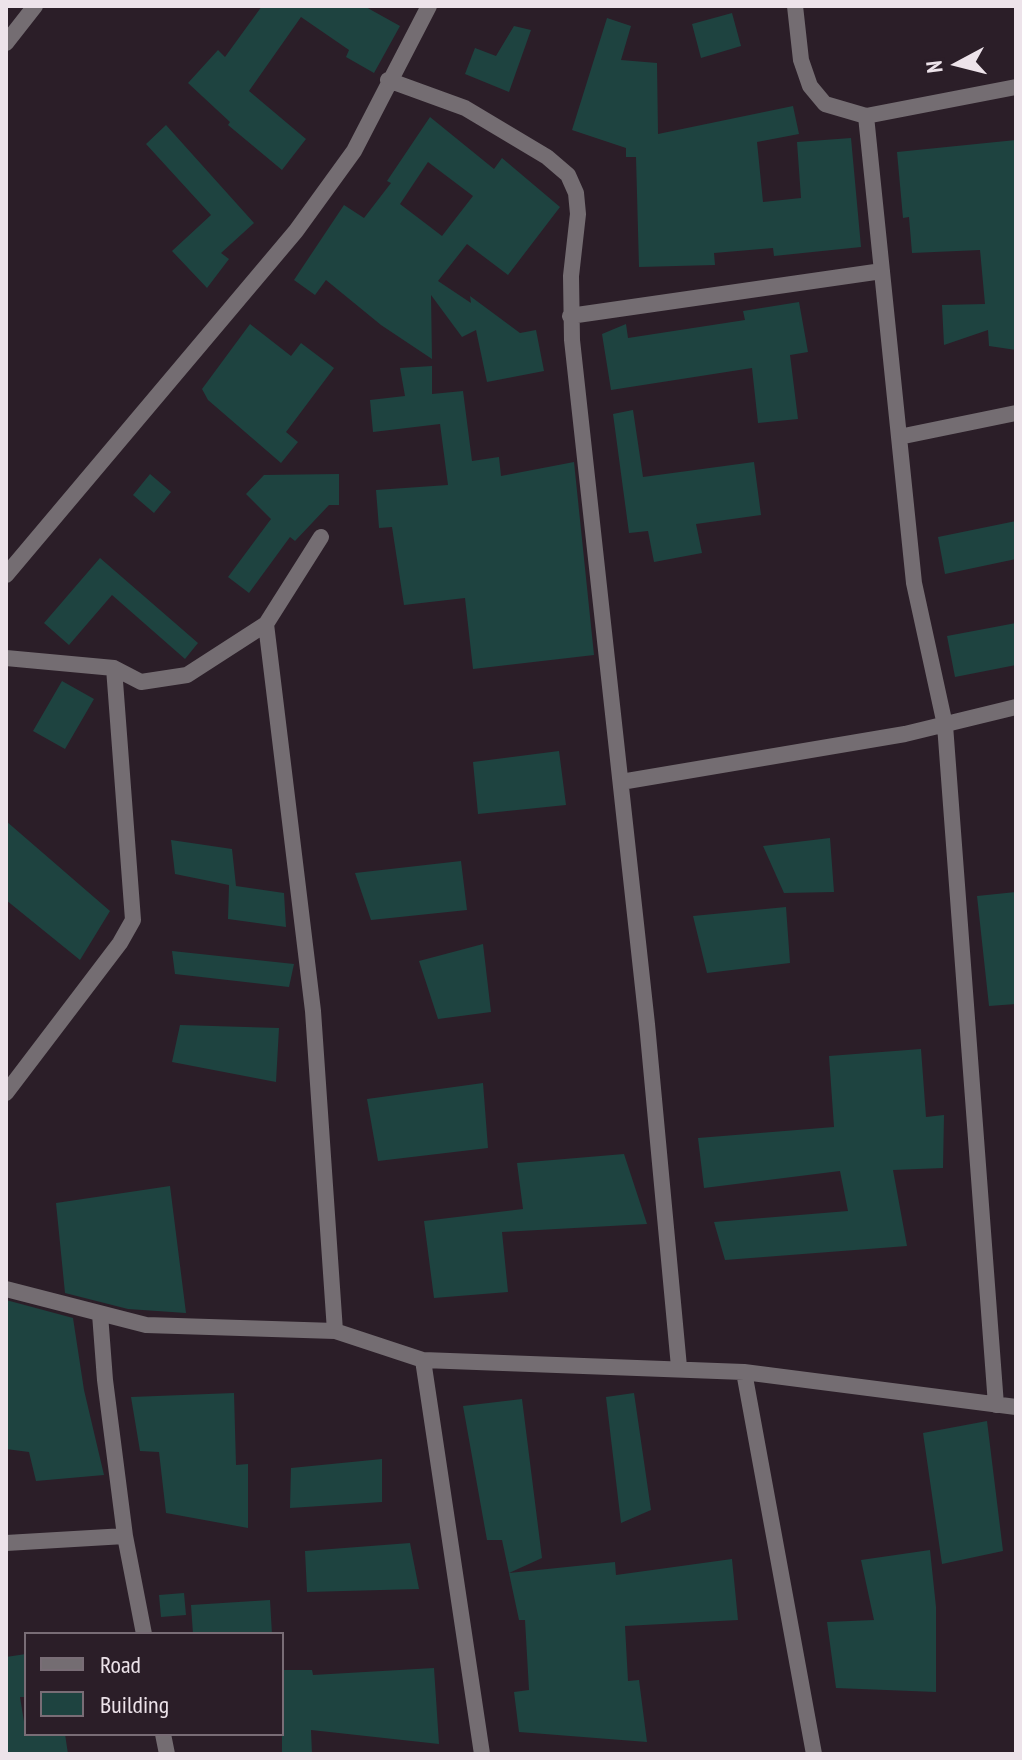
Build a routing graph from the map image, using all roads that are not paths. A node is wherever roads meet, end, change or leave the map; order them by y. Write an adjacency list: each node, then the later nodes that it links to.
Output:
1 (35, 6): 4 (street)
2 (429, 6): 5 (street)
3 (795, 6): 7 (street)
4 (6, 43)
5 (388, 80): 9 (street); 13 (street)
6 (1016, 87): 7 (street)
7 (866, 116): 8 (street)
8 (882, 271): 9 (street); 11 (street)
9 (570, 316): 19 (street)
10 (1016, 413): 11 (street)
11 (899, 437): 18 (street)
12 (321, 537): 14 (street)
13 (6, 575)
14 (266, 624): 16 (street); 23 (street)
15 (6, 658): 16 (street)
16 (114, 668): 20 (street)
17 (1016, 707): 18 (street)
18 (945, 725): 19 (street); 27 (street)
19 (621, 782): 25 (street)
20 (6, 1093)
21 (6, 1289): 22 (street)
22 (100, 1314): 23 (street); 29 (street)
23 (335, 1331): 24 (street)
24 (423, 1360): 25 (street); 32 (street)
25 (679, 1367): 26 (street)
26 (744, 1372): 27 (street); 33 (street)
27 (996, 1405): 28 (street)
28 (1016, 1407)
29 (125, 1536): 30 (street); 31 (street)
30 (6, 1543)
31 (144, 1632)
32 (482, 1754)
33 (814, 1754)

